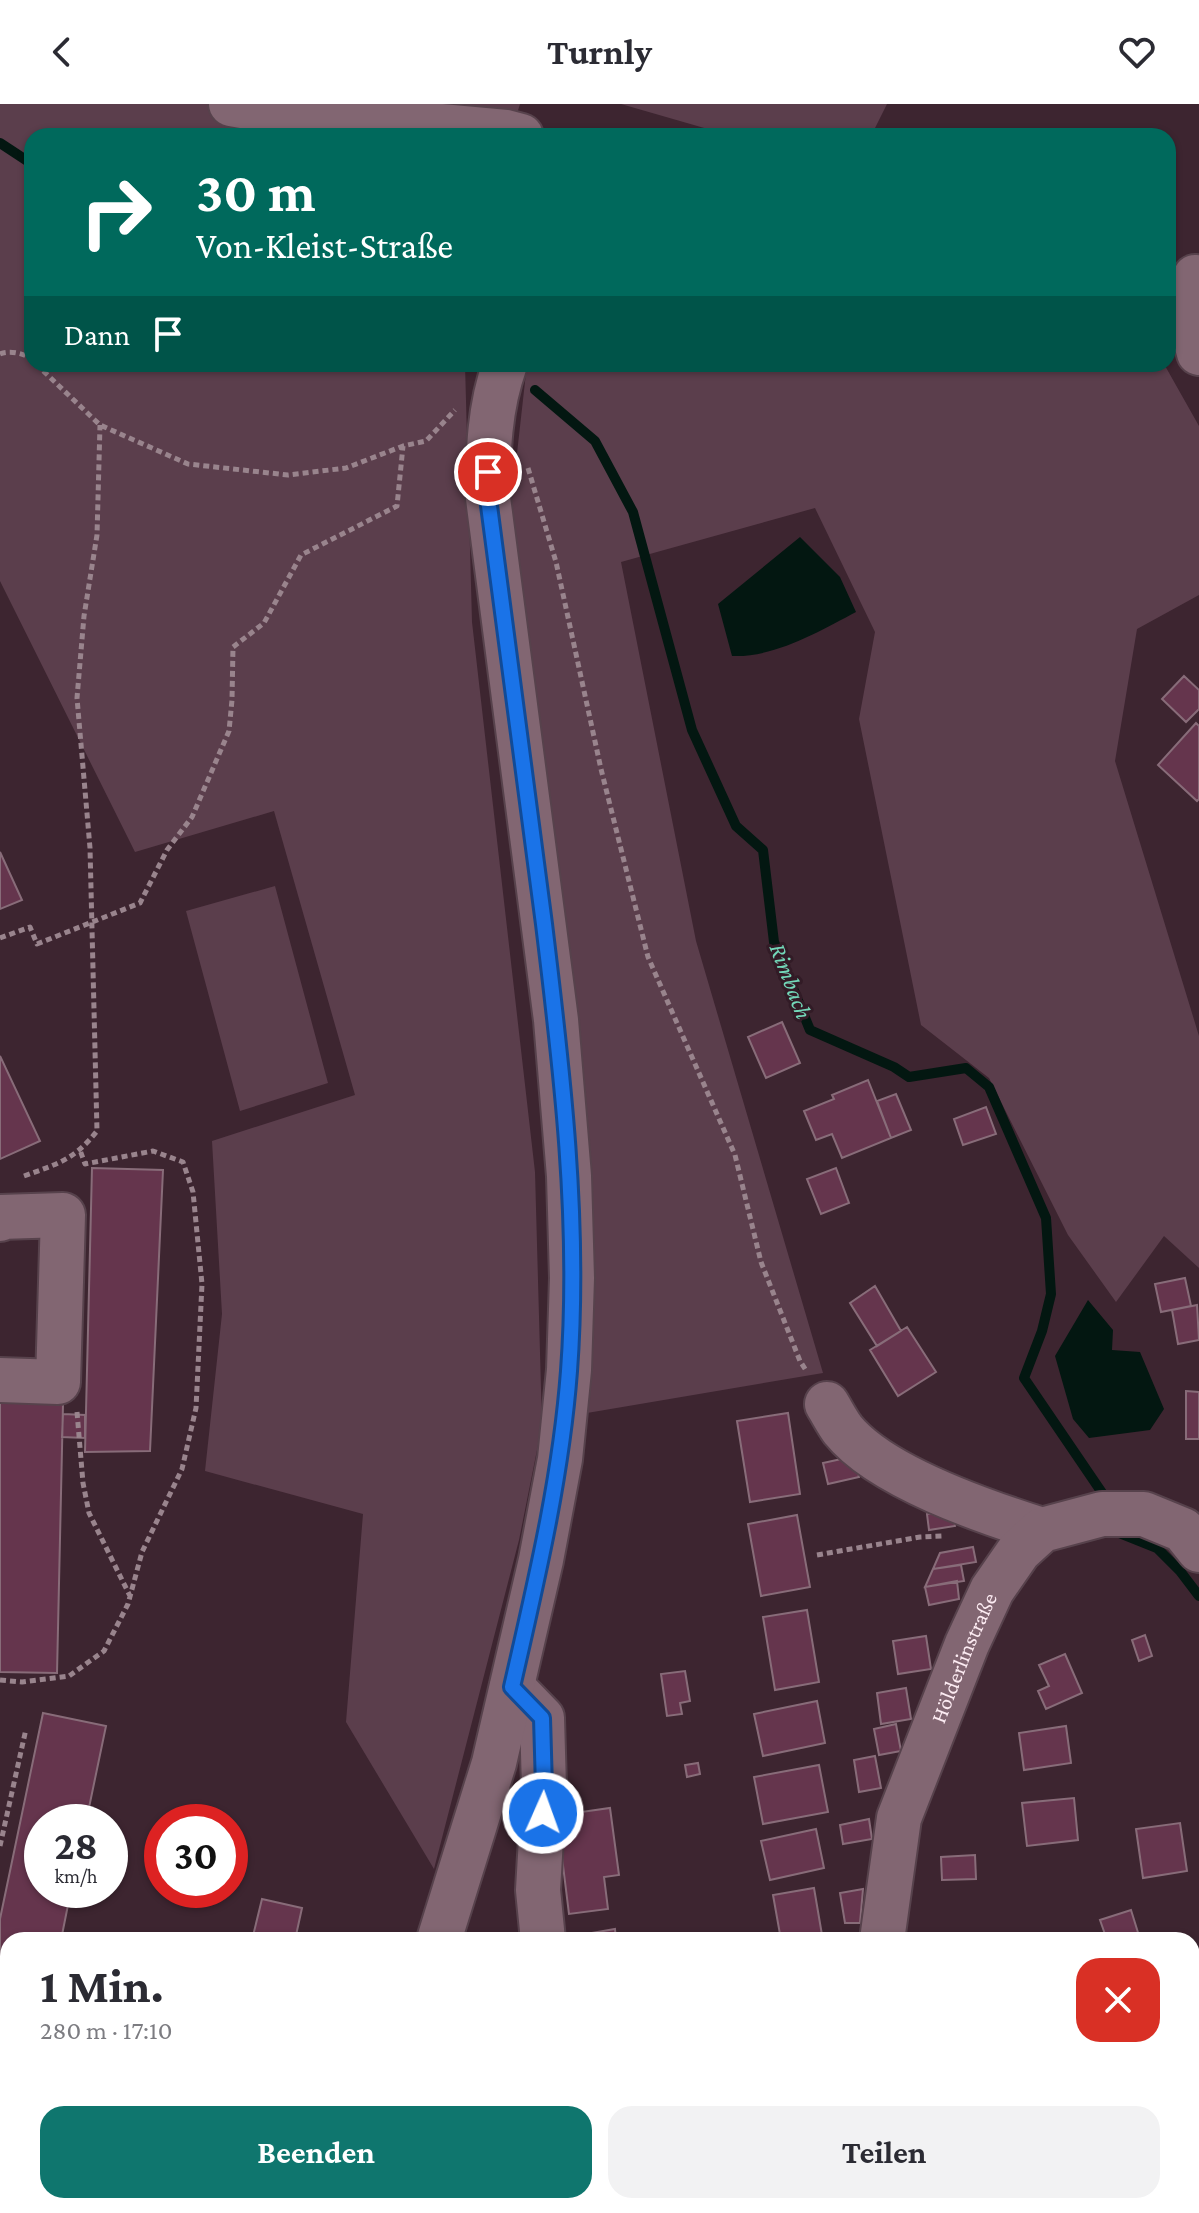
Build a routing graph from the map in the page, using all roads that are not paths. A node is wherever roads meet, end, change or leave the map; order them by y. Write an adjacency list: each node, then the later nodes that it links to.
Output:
1 (231, 104): 2 (street)
2 (463, 128)
3 (1187, 276): 4 (street)
4 (1199, 353)
5 (500, 382): 11 (street)
6 (7, 1199): 7 (street)
7 (0, 1380)
8 (827, 1404): 9 (street)
9 (1042, 1530): 10 (street); 14 (street, Hölderlinstraße)
10 (1191, 1540)
11 (512, 1687): 12 (street); 13 (street)
12 (441, 1932)
13 (542, 1932)
14 (883, 1932)

